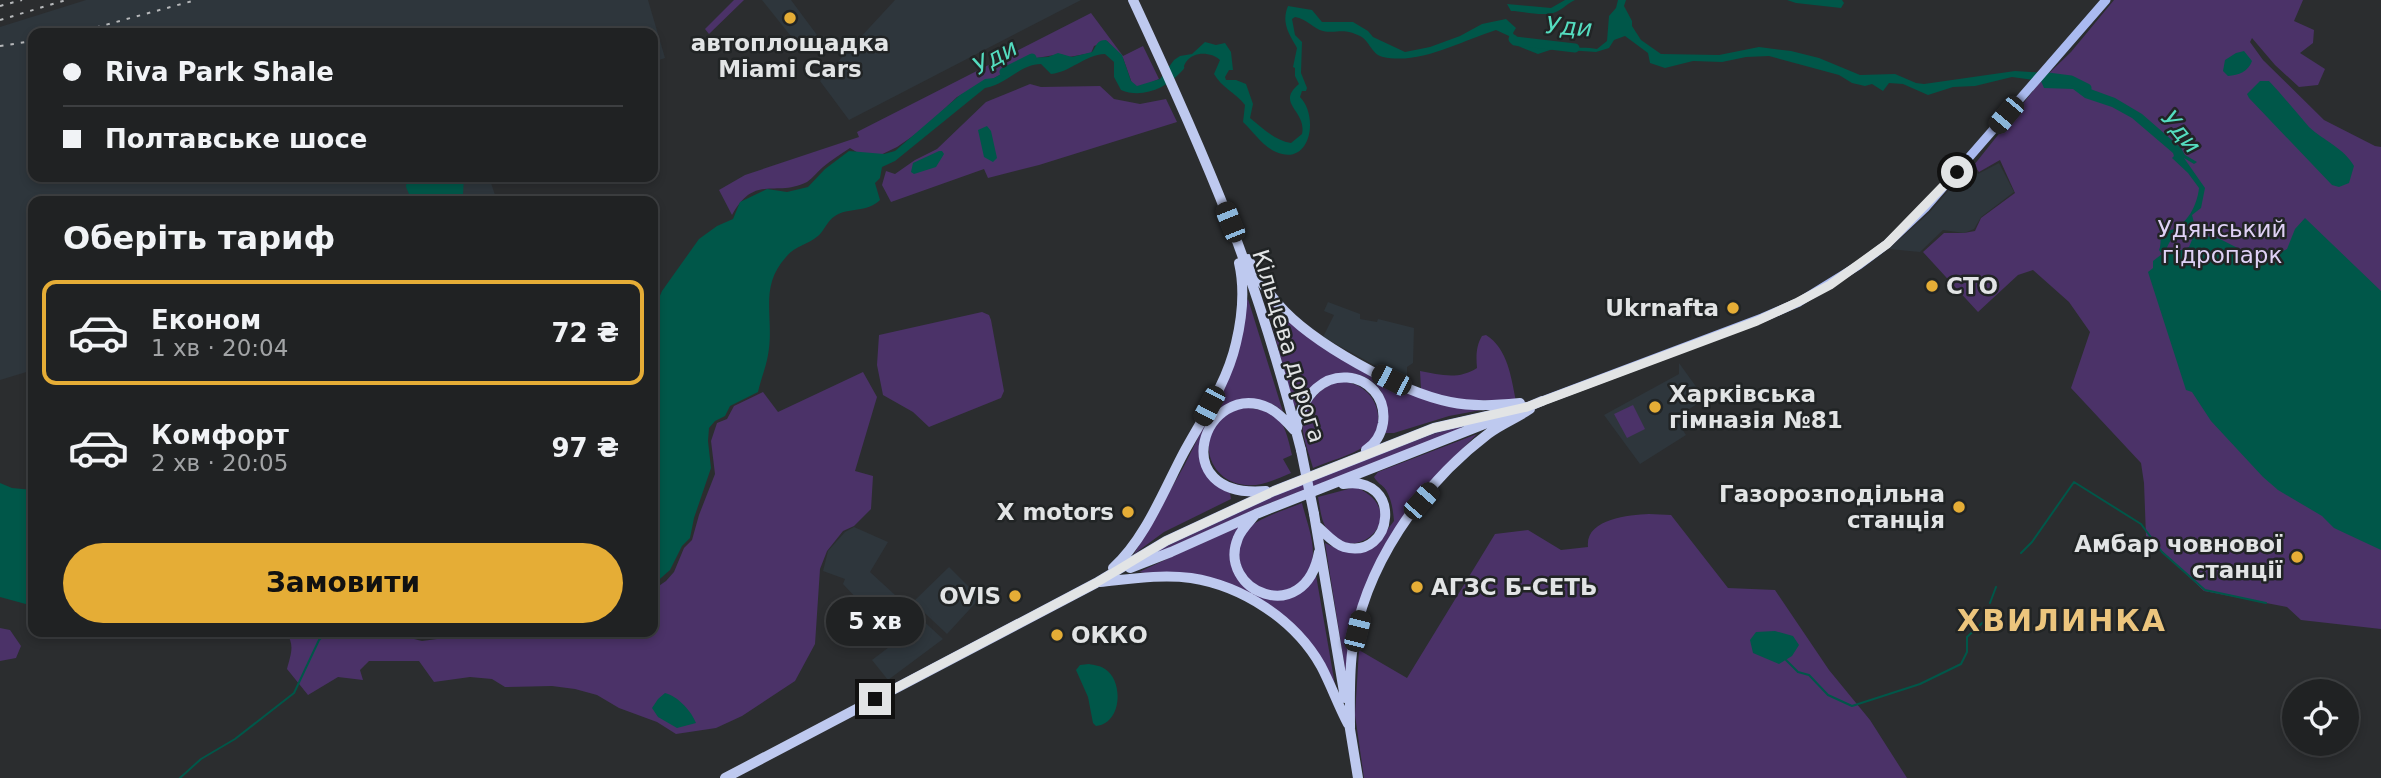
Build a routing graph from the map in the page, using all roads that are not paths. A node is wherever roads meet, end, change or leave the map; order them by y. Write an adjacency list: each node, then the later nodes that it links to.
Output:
1 (1133, 0): 3 (highway, Кільцева дорога)
2 (2106, 0): 4 (main road)
3 (1230, 222): 4 (highway); 6 (highway, Кільцева дорога); 14 (highway)
4 (1542, 401): 5 (highway); 15 (highway)
5 (1527, 407): 7 (highway); 8 (highway)
6 (1296, 432): 7 (highway); 9 (highway); 11 (highway, Кільцева дорога, bridge)
7 (1343, 462): 9 (highway)
8 (1325, 487): 10 (highway); 11 (highway)
9 (1274, 491): 13 (highway)
10 (1256, 514): 12 (highway); 13 (highway)
11 (1317, 527): 12 (highway)
12 (1320, 545): 15 (highway)
13 (1109, 576): 14 (highway)
14 (1096, 583): 15 (highway); 16 (highway)
15 (1350, 728): 17 (highway)
16 (725, 778)
17 (1358, 778)

